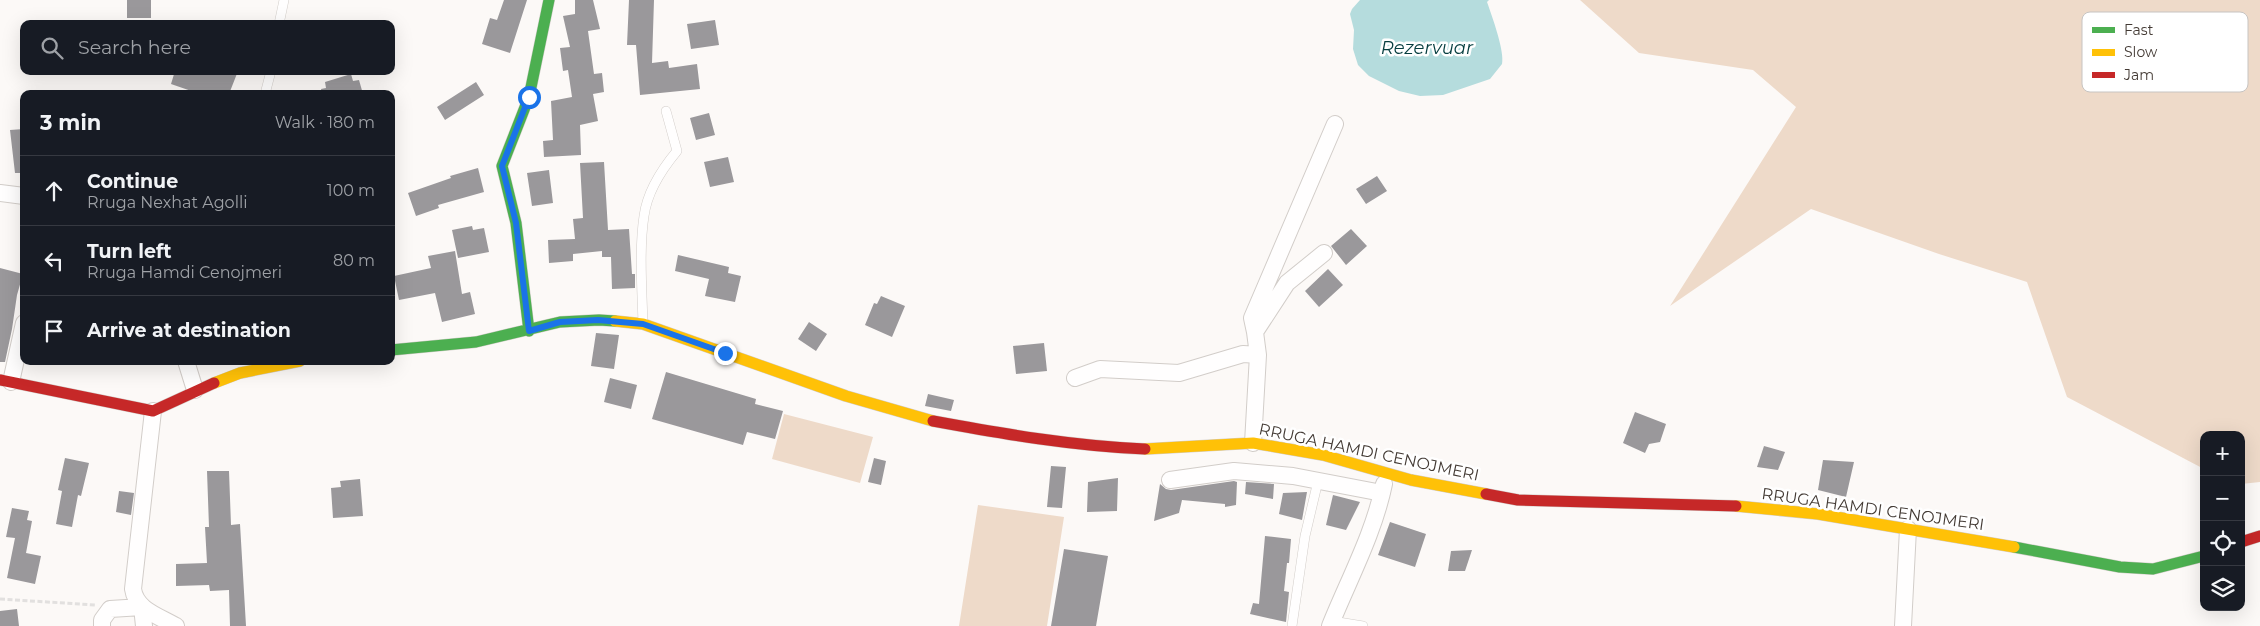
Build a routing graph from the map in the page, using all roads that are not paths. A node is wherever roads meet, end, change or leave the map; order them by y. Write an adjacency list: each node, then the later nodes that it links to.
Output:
1 (284, 0): 3 (lane)
2 (549, 0): 12 (street)
3 (280, 20)
4 (270, 75): 5 (lane)
5 (266, 90)
6 (666, 111): 11 (lane)
7 (1335, 124): 13 (street)
8 (0, 193): 9 (street)
9 (20, 196)
10 (1324, 253): 13 (street)
11 (643, 324): 12 (street, RRUGA HAMDI CENOJMERI); 23 (street, RRUGA HAMDI CENOJMERI)
12 (529, 331): 15 (street, RRUGA HAMDI CENOJMERI)
13 (1254, 332): 16 (street)
14 (20, 336): 20 (street)
15 (395, 350)
16 (1258, 355): 19 (street); 23 (street)
17 (187, 365): 21 (street)
18 (280, 365): 21 (street)
19 (1075, 378)
20 (6, 381): 22 (street)
21 (195, 390): 22 (street)
22 (153, 411): 32 (street)
23 (1253, 443): 24 (street, RRUGA HAMDI CENOJMERI)
24 (1387, 473): 27 (street); 28 (street, RRUGA HAMDI CENOJMERI)
25 (1170, 480): 26 (street)
26 (1318, 481): 27 (street); 37 (lane)
27 (1382, 493): 33 (street)
28 (1908, 529): 31 (street, RRUGA HAMDI CENOJMERI); 39 (street)
29 (2260, 536): 30 (street)
30 (2245, 541)
31 (2200, 557)
32 (142, 608): 34 (street); 35 (street); 36 (street)
33 (1331, 623): 38 (lane)
34 (102, 626)
35 (144, 626)
36 (176, 626)
37 (1292, 626)
38 (1363, 626)
39 (1904, 626)

